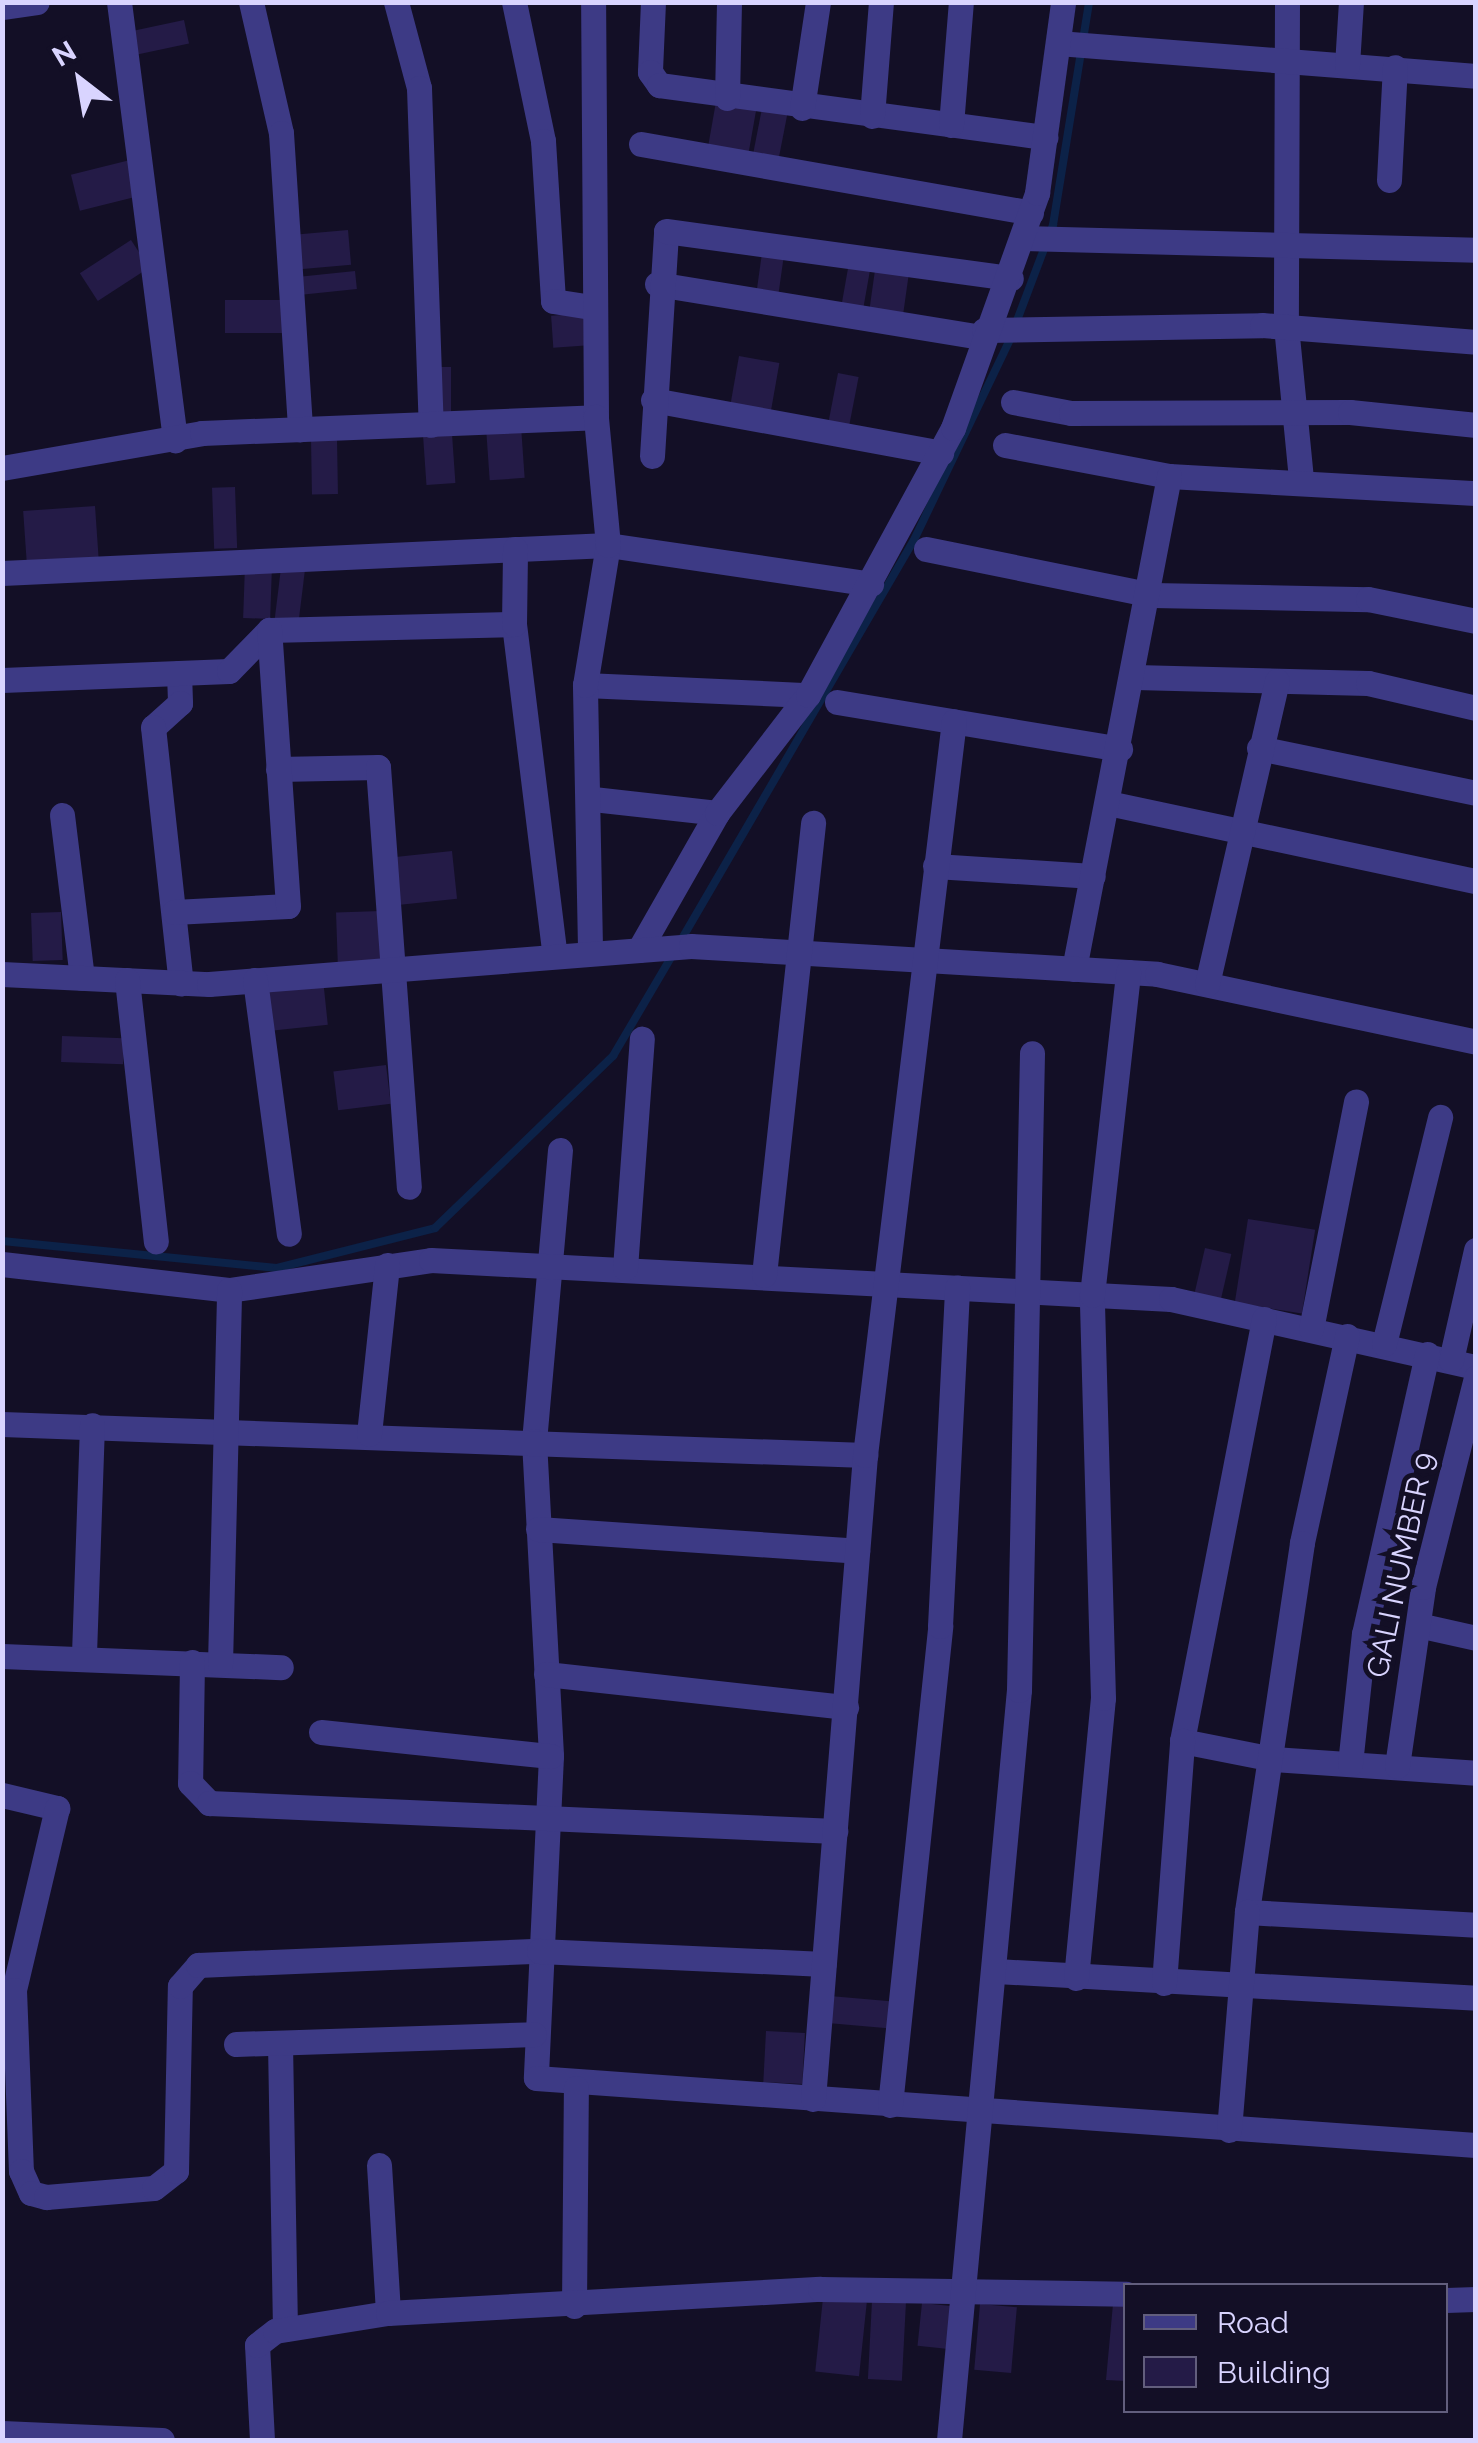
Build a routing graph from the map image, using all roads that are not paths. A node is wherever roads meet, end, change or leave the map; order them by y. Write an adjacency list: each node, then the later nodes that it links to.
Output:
1 (37, 2): 15 (street)
2 (119, 2): 44 (street)
3 (251, 2): 43 (street)
4 (396, 2): 41 (street)
5 (514, 2): 33 (street)
6 (593, 2): 33 (street)
7 (653, 2): 21 (street)
8 (730, 2): 21 (street)
9 (818, 2): 22 (street)
10 (882, 2): 23 (street)
11 (960, 2): 24 (street)
12 (1063, 2): 16 (street)
13 (1287, 2): 17 (street)
14 (1351, 2): 18 (street)
15 (2, 8)
16 (1073, 45): 17 (street); 25 (street)
17 (1280, 60): 18 (street); 29 (street)
18 (1346, 65): 19 (street)
19 (1395, 67): 20 (street); 27 (street)
20 (1476, 76)
21 (727, 98): 22 (street)
22 (802, 108): 23 (street)
23 (872, 116): 24 (street)
24 (951, 125): 25 (street)
25 (1046, 138): 28 (street)
26 (642, 144): 28 (street)
27 (1389, 180)
28 (1036, 232): 29 (street); 31 (street)
29 (1287, 242): 30 (street); 34 (street)
30 (1476, 250)
31 (1010, 278): 32 (street); 35 (street)
32 (657, 284): 35 (street); 37 (street)
33 (591, 307): 40 (street)
34 (1286, 326): 35 (street); 36 (street); 39 (street)
35 (986, 332): 46 (street)
36 (1476, 342)
37 (652, 400): 46 (street); 47 (street)
38 (1013, 402): 39 (street)
39 (1297, 412): 42 (street); 50 (street)
40 (596, 418): 41 (street); 52 (street)
41 (431, 425): 43 (street)
42 (1476, 425)
43 (300, 430): 44 (street)
44 (175, 440): 48 (street)
45 (1006, 445): 49 (street)
46 (940, 453): 56 (street)
47 (652, 456)
48 (2, 468)
49 (1169, 476): 50 (street); 57 (street)
50 (1301, 480): 51 (street)
51 (1476, 493)
52 (608, 544): 53 (street); 56 (street); 65 (street)
53 (515, 549): 55 (street); 59 (street)
54 (926, 549): 57 (street)
55 (2, 573)
56 (872, 584): 66 (street)
57 (1152, 595): 58 (street); 62 (street)
58 (1476, 621)
59 (514, 624): 60 (street); 86 (street)
60 (270, 630): 61 (street); 72 (street)
61 (179, 673): 63 (street); 83 (street)
62 (1135, 677): 64 (street); 71 (street)
63 (2, 680)
64 (1277, 680): 68 (street); 70 (street)
65 (585, 685): 66 (street); 74 (street)
66 (808, 695): 76 (street)
67 (837, 702): 69 (street)
68 (1476, 708)
69 (954, 721): 71 (street); 80 (street)
70 (1260, 748): 73 (street); 79 (street)
71 (1120, 749): 75 (street)
72 (278, 769): 83 (street); 89 (street)
73 (1476, 793)
74 (593, 799): 76 (street); 84 (street)
75 (1108, 803): 79 (street); 81 (street)
76 (717, 813): 85 (street)
77 (62, 815): 93 (street)
78 (814, 822): 87 (street)
79 (1238, 831): 82 (street); 97 (street)
80 (935, 866): 81 (street); 88 (street)
81 (1093, 876): 90 (street)
82 (1476, 881)
83 (174, 912): 96 (street)
84 (590, 948): 85 (street); 86 (street)
85 (647, 948): 87 (street)
86 (554, 952): 89 (street)
87 (797, 954): 88 (street); 112 (street)
88 (923, 960): 90 (street); 113 (street)
89 (388, 968): 95 (street); 104 (street)
90 (1074, 969): 91 (street)
91 (1128, 972): 97 (street); 117 (street)
92 (2, 974): 93 (street)
93 (82, 978): 94 (street)
94 (127, 980): 96 (street); 106 (street)
95 (255, 980): 96 (street); 105 (street)
96 (181, 982)
97 (1207, 984): 99 (street)
98 (642, 1039): 111 (street)
99 (1476, 1042)
100 (1032, 1054): 116 (street)
101 (1356, 1101): 119 (street)
102 (1440, 1117): 121 (street)
103 (560, 1150): 110 (street)
104 (410, 1187)
105 (289, 1234)
106 (156, 1241)
107 (1476, 1250): 122 (street)
108 (2, 1264): 115 (street)
109 (387, 1265): 110 (street); 115 (street); 127 (street)
110 (552, 1265): 111 (street); 128 (street)
111 (625, 1268): 112 (street)
112 (764, 1275): 113 (street)
113 (890, 1284): 114 (street); 129 (street)
114 (957, 1287): 116 (street); 165 (street)
115 (229, 1290): 126 (street)
116 (1025, 1291): 117 (street); 155 (street)
117 (1092, 1295): 118 (street); 156 (street)
118 (1264, 1319): 119 (street); 142 (street)
119 (1311, 1328): 120 (street)
120 (1347, 1336): 121 (street); 144 (street)
121 (1384, 1344): 122 (street)
122 (1451, 1360): 145 (street)
123 (1476, 1378): 132 (street, GALI NUMBER 9)
124 (2, 1424): 125 (street)
125 (92, 1425): 126 (street); 134 (street)
126 (220, 1428): 127 (street); 137 (street)
127 (370, 1434): 128 (street)
128 (534, 1441): 129 (street); 130 (street)
129 (865, 1455): 131 (street)
130 (538, 1530): 131 (street); 139 (street)
131 (857, 1551): 140 (street)
132 (1418, 1626): 133 (street); 146 (street, GALI NUMBER 9)
133 (1476, 1638)
134 (84, 1654): 135 (street); 136 (street)
135 (2, 1656)
136 (192, 1662): 137 (street); 149 (street)
137 (220, 1664): 138 (street)
138 (281, 1667)
139 (546, 1674): 140 (street); 143 (street)
140 (846, 1707): 150 (street)
141 (321, 1732): 143 (street)
142 (1182, 1742): 144 (street); 157 (street)
143 (551, 1756): 149 (street)
144 (1268, 1759): 145 (street); 151 (street)
145 (1350, 1764): 146 (street)
146 (1397, 1766): 147 (street)
147 (1476, 1773)
148 (2, 1795): 153 (street)
149 (546, 1820): 150 (street); 153 (street)
150 (835, 1831): 154 (street)
151 (1247, 1912): 152 (street); 158 (street)
152 (1476, 1925)
153 (538, 1950): 154 (street); 160 (street)
154 (824, 1964): 164 (street)
155 (996, 1972): 156 (street); 166 (street)
156 (1076, 1978): 157 (street)
157 (1164, 1982): 158 (street)
158 (1245, 1985): 159 (street); 167 (street)
159 (1476, 1998)
160 (534, 2034): 161 (street); 163 (street)
161 (280, 2043): 162 (street); 176 (street)
162 (236, 2044)
163 (576, 2088): 164 (street); 174 (street)
164 (814, 2100): 165 (street)
165 (890, 2105): 166 (street)
166 (984, 2114): 167 (street); 170 (street)
167 (1230, 2130): 168 (street)
168 (1476, 2144)
169 (380, 2165): 175 (street)
170 (965, 2290): 171 (street); 174 (street); 180 (street)
171 (1123, 2294)
172 (1476, 2299): 173 (street)
173 (1448, 2300)
174 (574, 2306): 175 (street)
175 (388, 2313): 176 (street)
176 (285, 2329): 179 (street)
177 (2, 2433): 178 (street)
178 (162, 2440)
179 (262, 2440)
180 (949, 2440)

